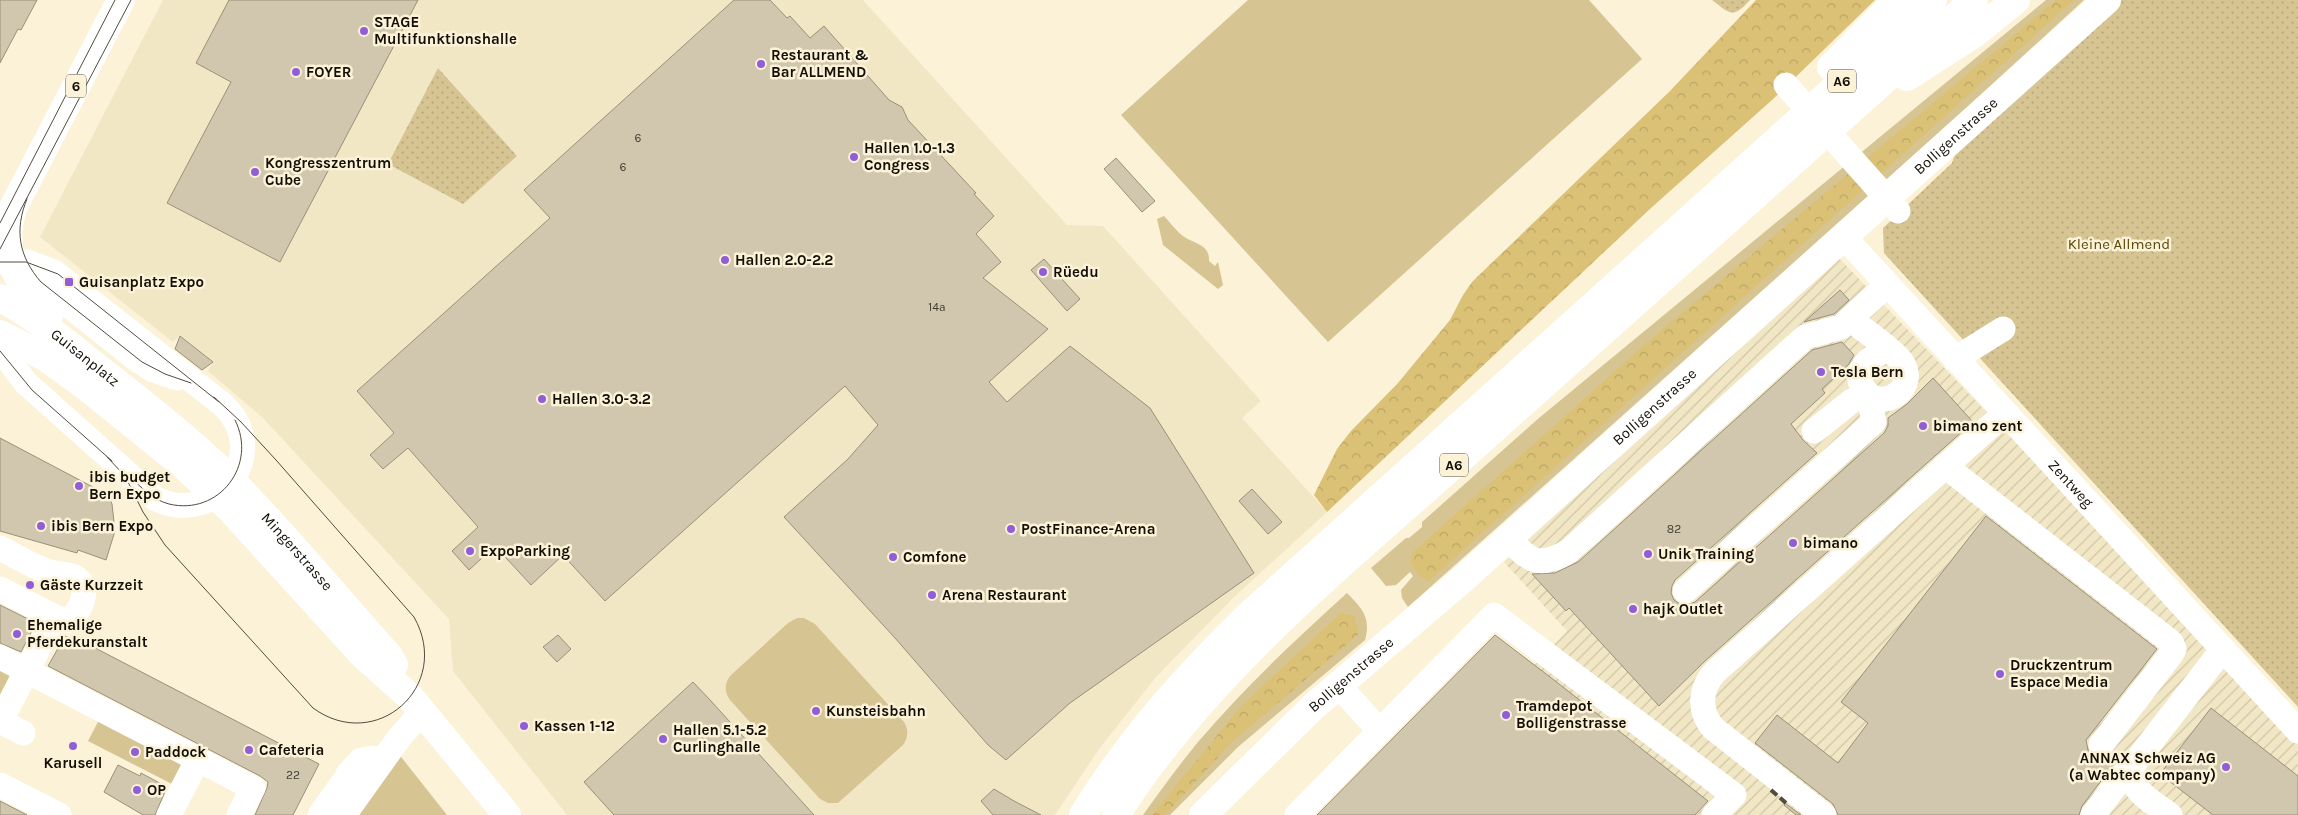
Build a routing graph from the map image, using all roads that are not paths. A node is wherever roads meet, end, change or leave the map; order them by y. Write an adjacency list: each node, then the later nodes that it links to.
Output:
1 (121, 0): 10 (main road, 6)
2 (1897, 0): 9 (main road)
3 (1933, 0): 9 (main road, A6)
4 (1974, 0): 8 (main road, A6)
5 (2016, 0): 8 (main road)
6 (2107, 0): 13 (main road, Bolligenstrasse)
7 (1786, 85): 11 (street)
8 (1833, 126): 56 (main road, A6)
9 (1752, 162): 55 (main road, A6)
10 (15, 205): 12 (main road, 6); 14 (main road)
11 (1898, 211)
12 (0, 233)
13 (1844, 237): 15 (street, Zentweg); 28 (main road, Bolligenstrasse)
14 (12, 262): 24 (main road); 27 (street)
15 (1887, 285): 17 (street); 22 (street, Zentweg)
16 (0, 298): 24 (main road, Guisanplatz)
17 (1846, 323): 21 (street); 28 (street)
18 (2003, 329): 22 (street)
19 (0, 334): 24 (main road, Guisanplatz)
20 (0, 349): 27 (street)
21 (1877, 355)
22 (1955, 359): 23 (street, Zentweg)
23 (2005, 413): 26 (street); 33 (street, Zentweg)
24 (160, 426): 27 (main road, Mingerstrasse)
25 (1814, 431): 31 (street)
26 (1946, 466): 37 (street); 60 (street)
27 (224, 488): 38 (main road, Mingerstrasse)
28 (1508, 538): 36 (main road, Bolligenstrasse)
29 (0, 548): 32 (street)
30 (0, 589): 32 (street)
31 (1685, 591)
32 (55, 617): 35 (street)
33 (2222, 649): 39 (street); 42 (street, Zentweg)
34 (0, 657): 35 (street)
35 (27, 671): 40 (street); 45 (street)
36 (1338, 685): 41 (street); 57 (main road, Bolligenstrasse)
37 (2141, 694): 39 (street); 44 (street)
38 (416, 705): 46 (street); 54 (main road, Mingerstrasse)
39 (2170, 716): 47 (street)
40 (0, 721): 43 (street)
41 (1379, 730): 58 (street); 59 (street)
42 (2298, 731)
43 (23, 733)
44 (2101, 745)
45 (198, 759): 49 (street); 51 (street)
46 (381, 763): 52 (street); 53 (street)
47 (2132, 764): 61 (street); 62 (street)
48 (0, 785): 50 (street)
49 (174, 813)
50 (59, 815)
51 (239, 815)
52 (320, 815)
53 (344, 815)
54 (507, 815)
55 (1083, 815)
56 (1116, 815)
57 (1204, 815)
58 (1298, 815)
59 (1714, 815)
60 (1824, 815)
61 (2093, 815)
62 (2170, 815)

